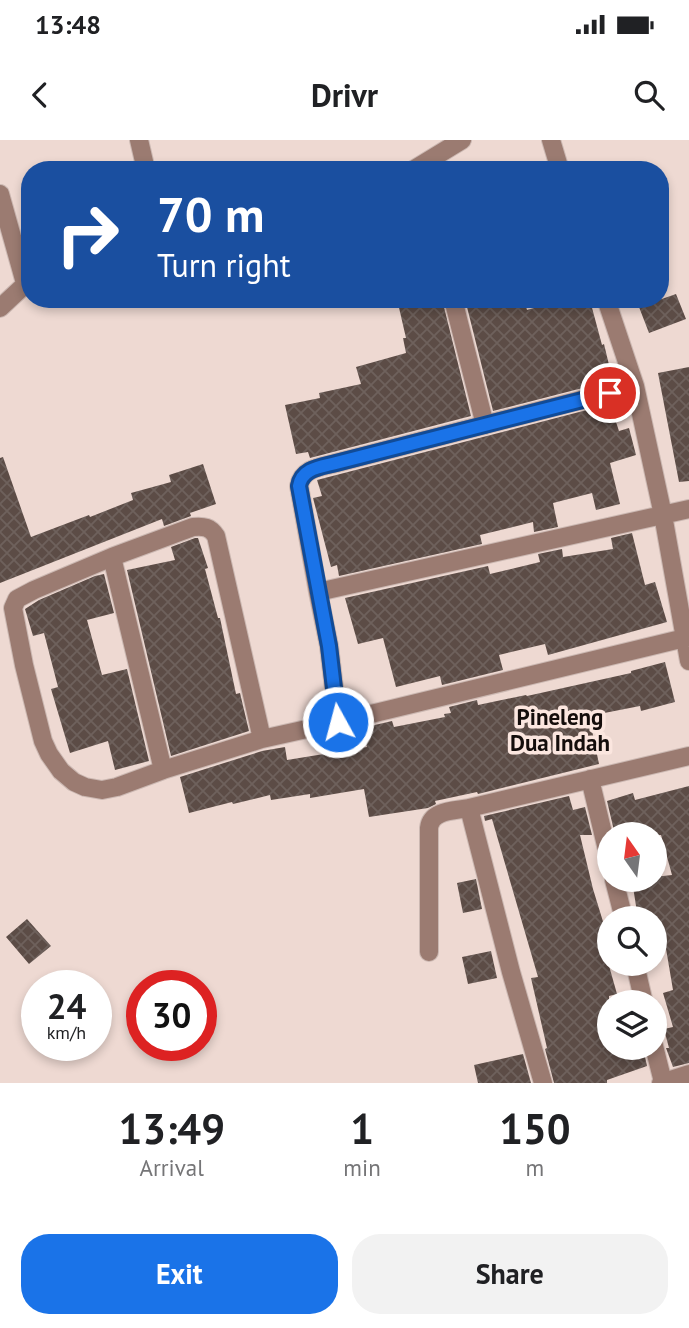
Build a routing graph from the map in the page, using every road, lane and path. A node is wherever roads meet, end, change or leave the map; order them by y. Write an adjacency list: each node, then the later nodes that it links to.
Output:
1 (139, 140): 4 (street)
2 (462, 140): 5 (street)
3 (551, 140): 6 (street)
4 (144, 161)
5 (427, 161)
6 (557, 161)
7 (0, 194): 8 (street)
8 (21, 262)
9 (21, 288): 10 (street)
10 (0, 307)
11 (455, 308): 14 (street)
12 (609, 308): 13 (street)
13 (635, 386): 14 (street); 16 (street)
14 (485, 425): 18 (street)
15 (689, 509): 16 (street)
16 (663, 515): 18 (street); 19 (street)
17 (112, 557): 22 (street); 24 (street); 24 (street)
18 (318, 592): 21 (street)
19 (687, 638): 20 (street); 21 (street)
20 (689, 661)
21 (338, 722): 22 (street)
22 (262, 739): 24 (street)
23 (689, 756): 25 (street)
24 (163, 770)
25 (590, 779): 26 (street); 27 (street)
26 (469, 808): 28 (street); 31 (street)
27 (600, 822)
28 (429, 952)
29 (657, 1060): 32 (street)
30 (689, 1074): 32 (street)
31 (543, 1083)
32 (662, 1083)

